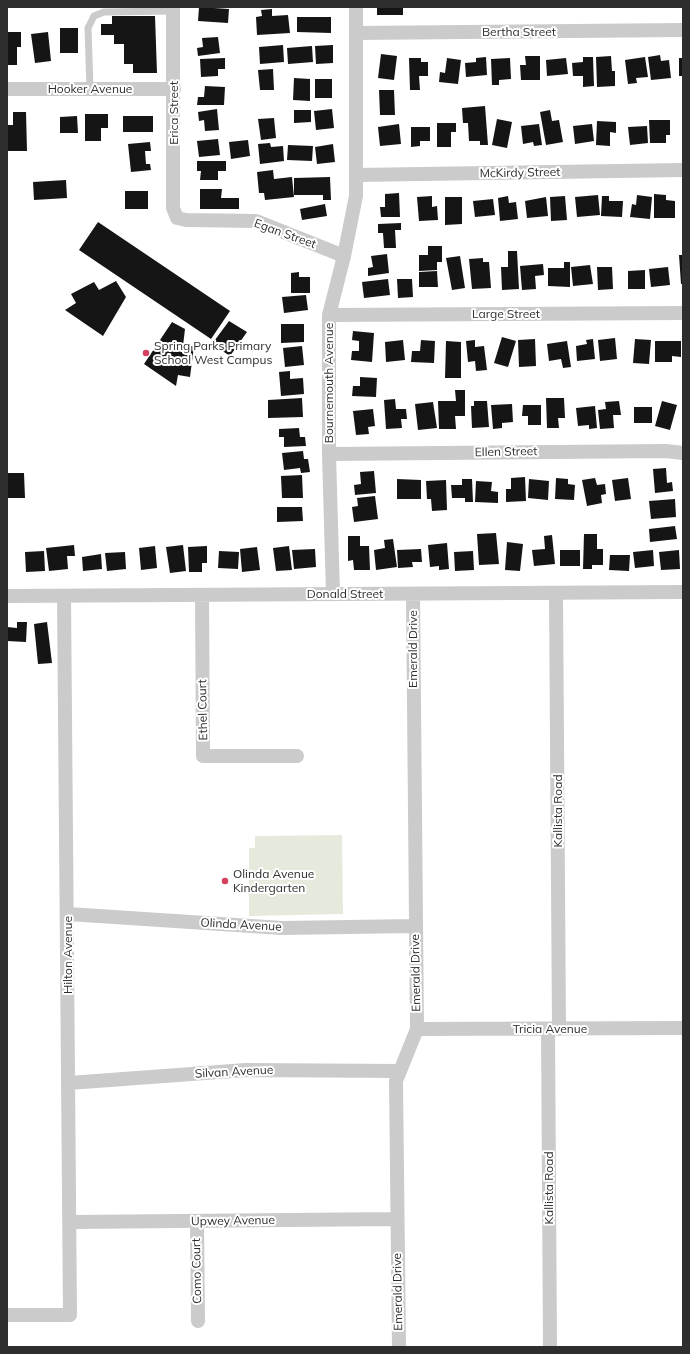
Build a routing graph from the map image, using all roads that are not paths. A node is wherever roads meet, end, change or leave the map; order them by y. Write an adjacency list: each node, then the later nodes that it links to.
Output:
1 (356, 7): 4 (street, Bournemouth Avenue)
2 (173, 9): 6 (lane); 7 (street, Erica Street)
3 (683, 30): 4 (street, Bertha Street)
4 (356, 33): 9 (street, Bournemouth Avenue)
5 (7, 88): 6 (street, Hooker Avenue)
6 (90, 89): 7 (street, Hooker Avenue)
7 (174, 89): 10 (street, Erica Street)
8 (683, 170): 9 (street, McKirdy Street)
9 (357, 175): 11 (street, Bournemouth Avenue)
10 (177, 218): 11 (street, Egan Street)
11 (344, 256): 13 (street, Bournemouth Avenue)
12 (683, 313): 13 (street, Large Street)
13 (329, 315): 15 (street, Bournemouth Avenue)
14 (683, 453): 15 (street, Ellen Street)
15 (329, 454): 17 (street, Bournemouth Avenue)
16 (683, 592): 19 (street, Donald Street)
17 (334, 594): 18 (street, Donald Street); 20 (street, Donald Street)
18 (413, 594): 19 (street, Donald Street); 25 (street, Emerald Drive)
19 (556, 594): 28 (street, Kallista Road)
20 (202, 595): 22 (street, Donald Street); 23 (street, Ethel Court)
21 (7, 596): 22 (street, Donald Street)
22 (64, 596): 24 (street, Hilton Avenue)
23 (297, 756)
24 (68, 914): 25 (street, Olinda Avenue); 30 (street, Hilton Avenue)
25 (415, 926): 27 (street, Emerald Drive)
26 (683, 1028): 28 (street, Tricia Avenue)
27 (417, 1029): 28 (street, Tricia Avenue); 29 (street, Emerald Drive)
28 (554, 1029): 37 (street, Kallista Road)
29 (399, 1071): 30 (street, Silvan Avenue); 31 (street, Emerald Drive)
30 (69, 1083): 32 (street, Hilton Avenue)
31 (396, 1219): 33 (street, Upwey Avenue); 36 (street, Emerald Drive)
32 (70, 1222): 33 (street, Upwey Avenue); 34 (street, Hilton Avenue)
33 (197, 1222): 35 (street, Como Court)
34 (7, 1315)
35 (198, 1321)
36 (399, 1347)
37 (550, 1347)

